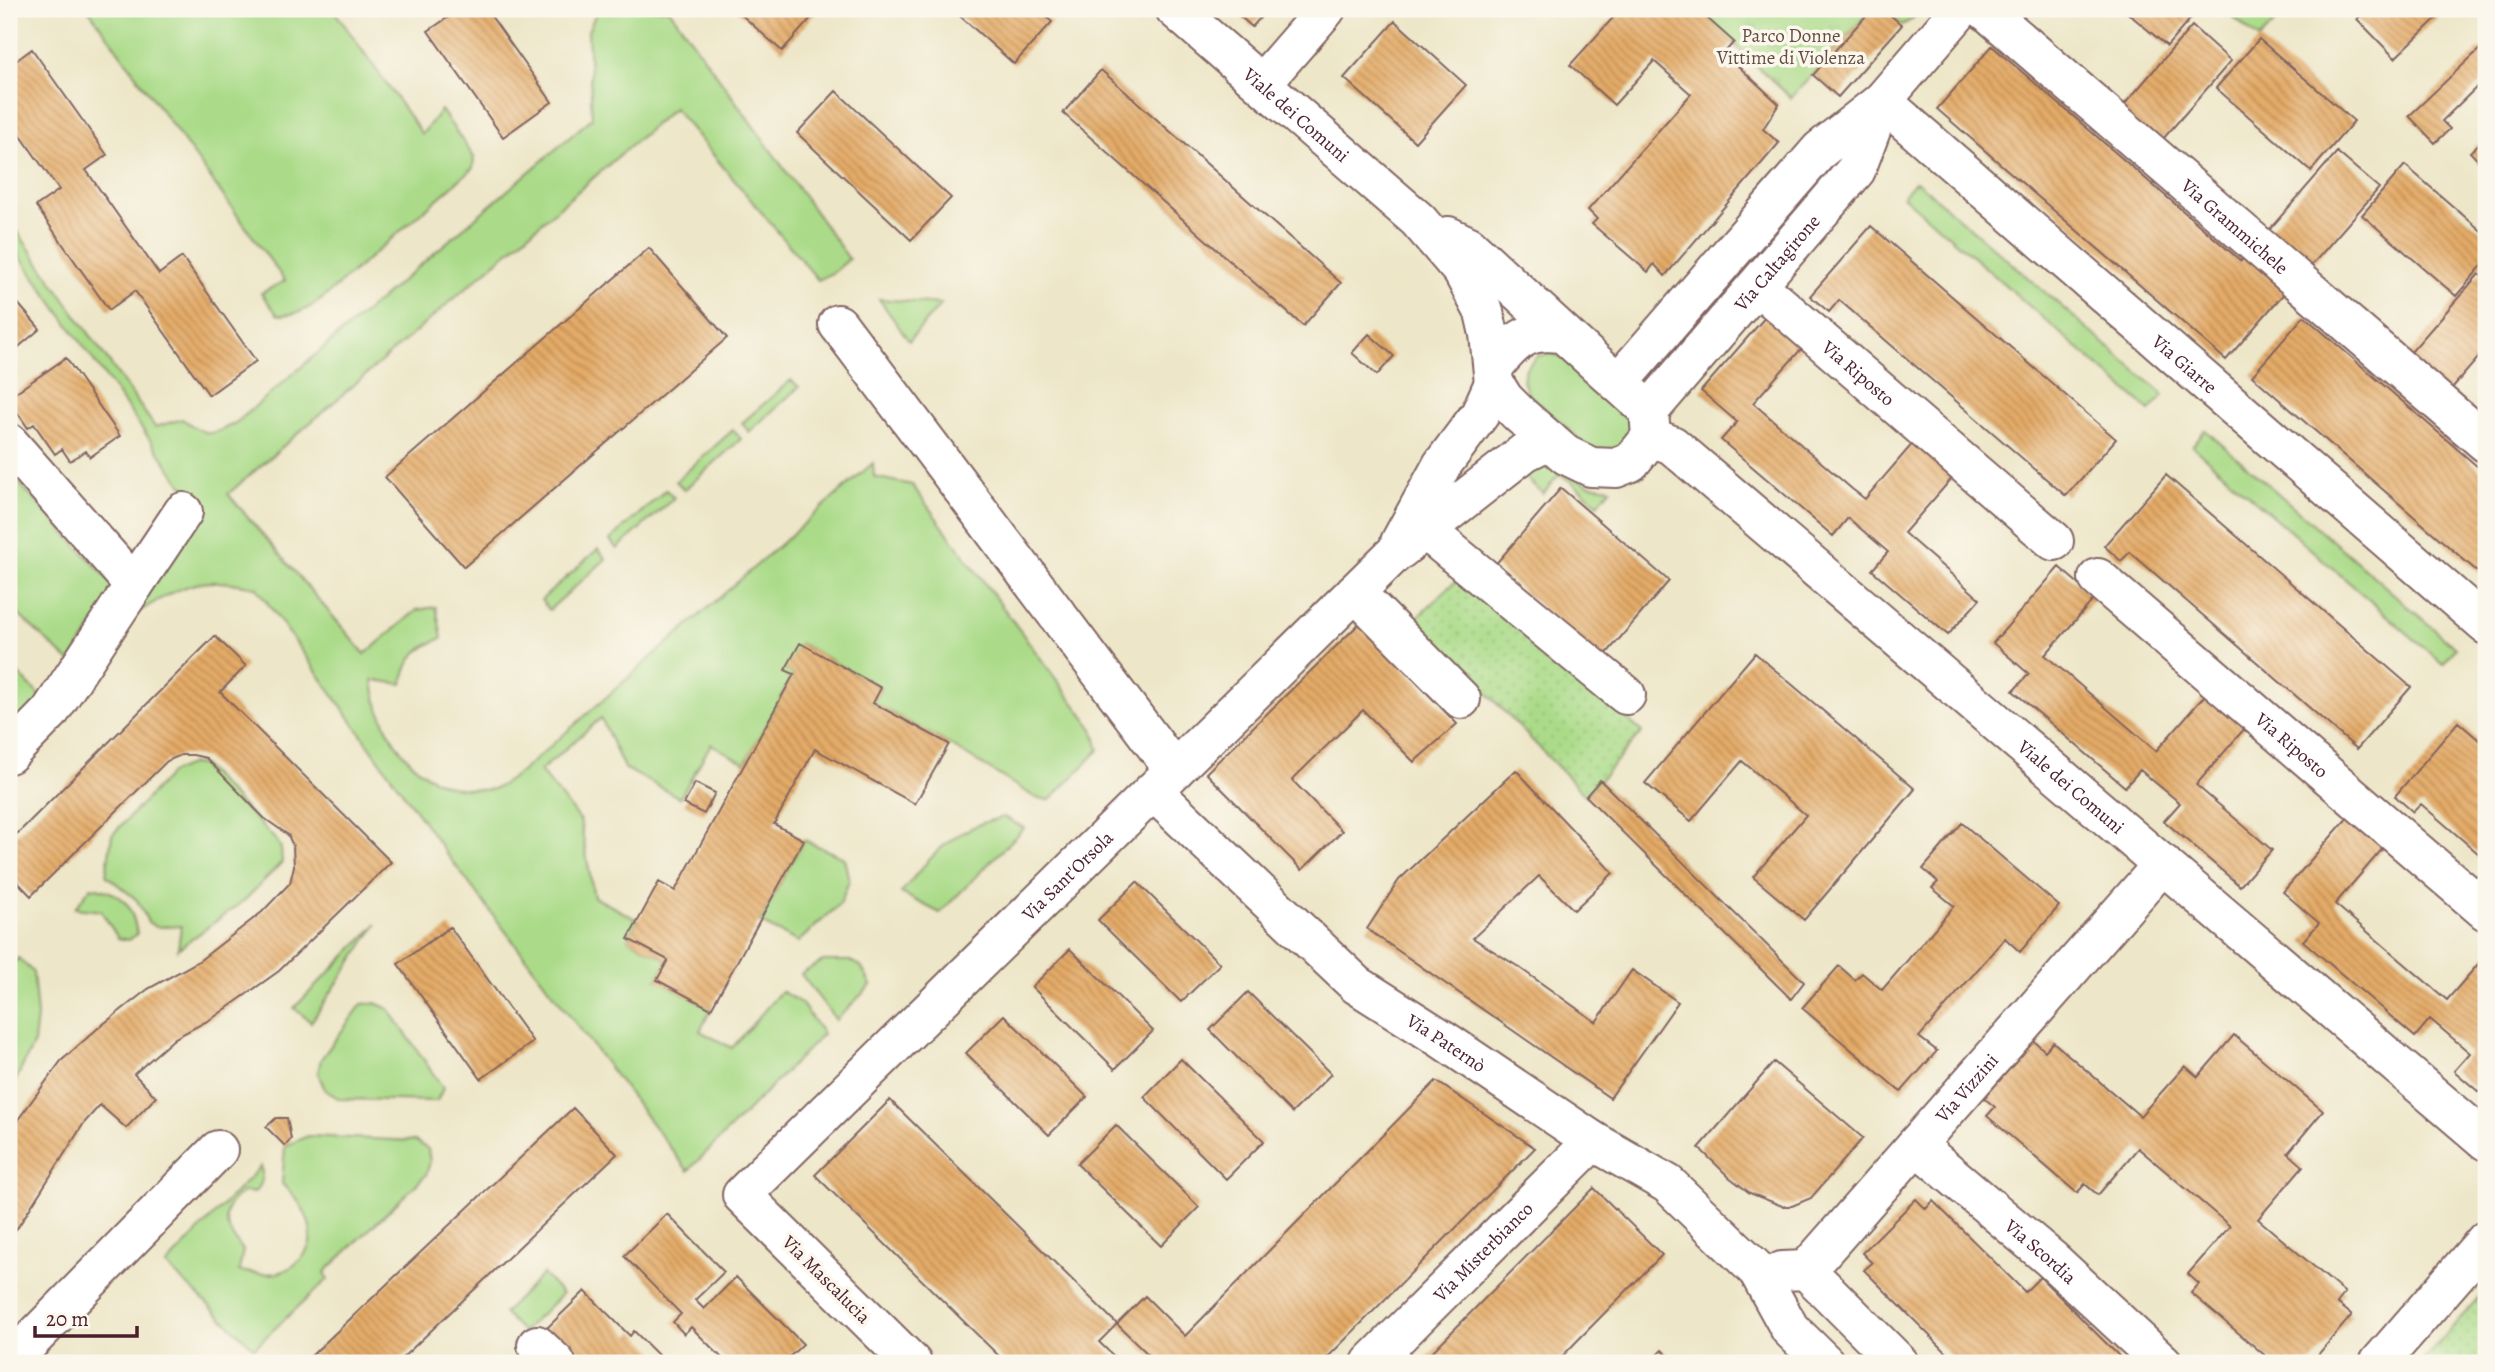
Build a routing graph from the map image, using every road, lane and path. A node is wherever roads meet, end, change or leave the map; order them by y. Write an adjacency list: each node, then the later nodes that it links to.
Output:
1 (1175, 9): 5 (street, Viale dei Comuni)
2 (1326, 9): 5 (street)
3 (1961, 9): 6 (street, Via Caltagirone)
4 (2003, 15): 16 (street, Via Grammichele)
5 (1262, 83): 7 (street, Viale dei Comuni)
6 (1882, 101): 8 (street, Via Caltagirone); 12 (street, Via Caltagirone); 23 (street, Via Giarre)
7 (1418, 220): 10 (street, Viale dei Comuni); 11 (street)
8 (1758, 286): 13 (street, Via Caltagirone); 19 (street, Via Riposto)
9 (838, 324): 27 (street, Via Paternò)
10 (1564, 334): 11 (street); 12 (street, Viale dei Comuni)
11 (1494, 376): 14 (street, Via Caltagirone); 18 (street)
12 (1618, 383): 13 (street, Viale dei Comuni)
13 (1650, 424): 14 (street, Via Caltagirone); 28 (street, Viale dei Comuni)
14 (1549, 440): 18 (street, Via Sant'Orsola)
15 (9, 443): 21 (street)
16 (2486, 443)
17 (183, 512): 21 (street)
18 (1420, 525): 22 (street, Via Sant'Orsola); 24 (street)
19 (2054, 541)
20 (2098, 578): 29 (street, Via Riposto)
21 (134, 586): 26 (street)
22 (1355, 592): 25 (street); 27 (street, Via Sant'Orsola)
23 (2486, 625)
24 (1626, 695)
25 (1461, 699)
26 (9, 754)
27 (1164, 781): 30 (street, Via Paternò); 34 (street, Via Sant'Orsola)
28 (2163, 864): 31 (street, Viale dei Comuni); 32 (street, Via Vizzini)
29 (2486, 911)
30 (1593, 1141): 37 (street, Via Paternò); 40 (street, Via Misterbianco)
31 (2486, 1141)
32 (1916, 1145): 36 (street, Via Vizzini); 43 (street, Via Scordia)
33 (218, 1150): 38 (street)
34 (742, 1195): 39 (street, Via Mascalucia)
35 (2486, 1240): 44 (street)
36 (1806, 1270): 37 (street); 42 (street)
37 (1758, 1271): 41 (street, Via Paternò)
38 (9, 1363)
39 (912, 1363)
40 (1371, 1363)
41 (1825, 1363)
42 (1899, 1363)
43 (2163, 1363)
44 (2379, 1363)

